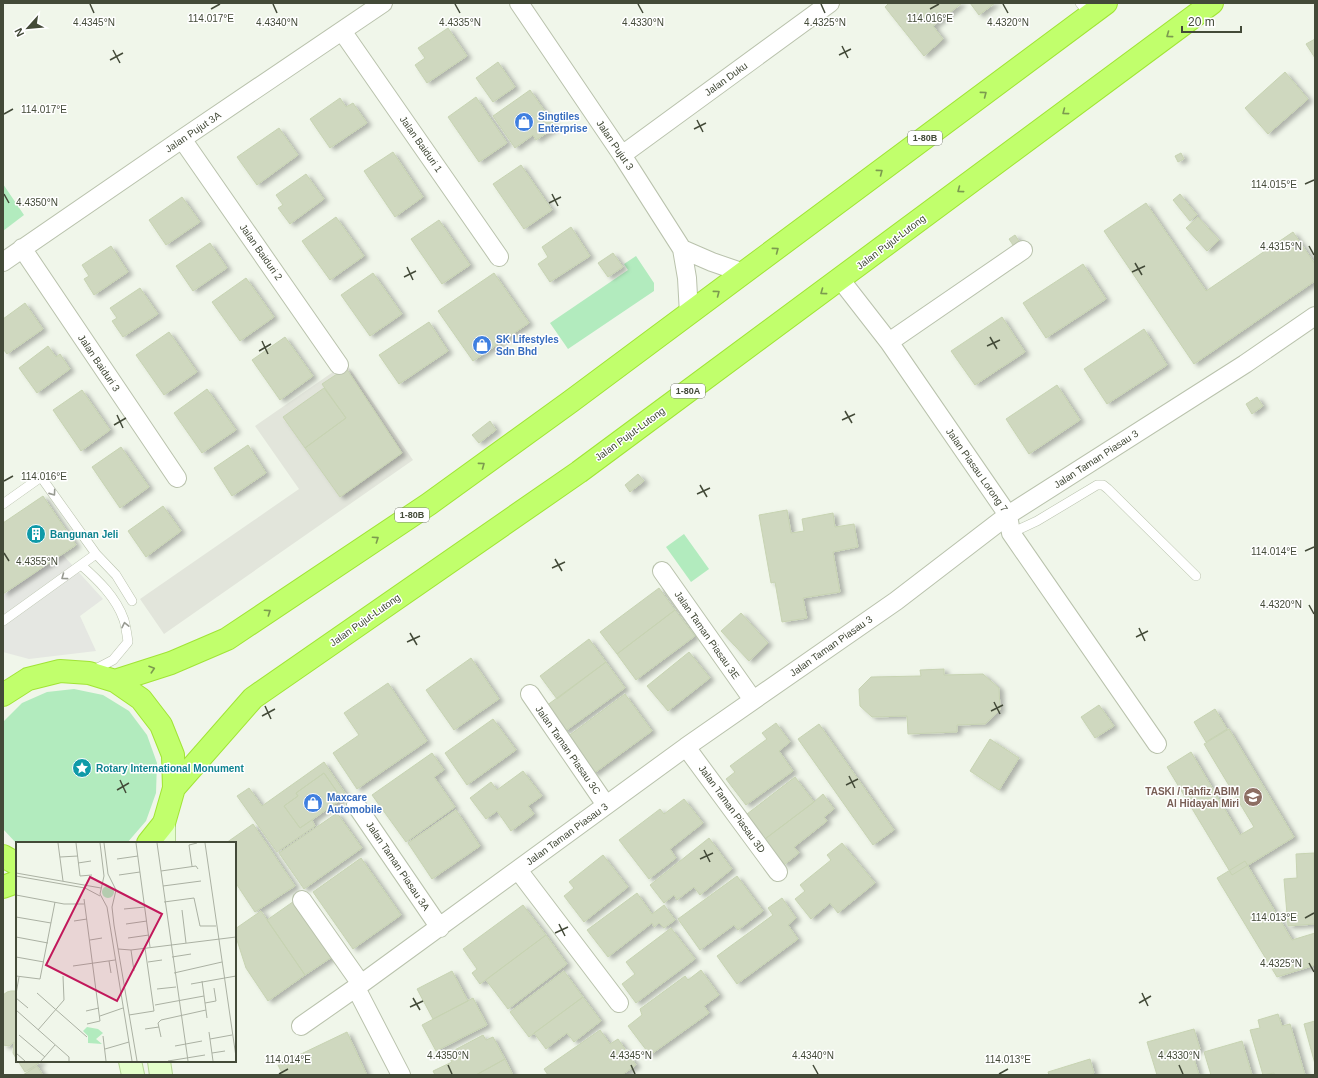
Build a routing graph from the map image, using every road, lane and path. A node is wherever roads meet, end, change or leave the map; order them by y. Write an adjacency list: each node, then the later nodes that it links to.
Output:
1 (383, 3): 6 (street, Jalan Pujut 3A)
2 (519, 3): 8 (street, Jalan Pujut 3)
3 (830, 3): 8 (street, Jalan Duku)
4 (1212, 3): 15 (highway, Jalan Pujut-Lutong / 1-80A, one-way to 15)
5 (1092, 7): 14 (highway, 1-80B, one-way to 5)
6 (342, 31): 7 (street, Jalan Pujut 3A); 12 (street, Jalan Baiduri 1)
7 (182, 139): 9 (street, Jalan Pujut 3A); 19 (street, Jalan Baiduri 2)
8 (622, 155): 10 (street, Jalan Pujut 3)
9 (22, 248): 13 (street, Jalan Pujut 3A); 20 (street, Jalan Baiduri 3)
10 (682, 249): 14 (street); 16 (street, Jalan Pujut 3)
11 (1023, 250): 18 (street)
12 (499, 256)
13 (3, 262)
14 (744, 273): 16 (highway, 1-80B, one-way to 14)
15 (840, 279): 18 (street, Jalan Piasau Lorong 7); 37 (highway, Jalan Pujut-Lutong / 1-80A, one-way to 37)
16 (689, 314): 31 (highway, 1-80B, one-way to 16)
17 (1315, 316): 22 (street, Jalan Taman Piasau 3)
18 (889, 342): 22 (street, Jalan Piasau Lorong 7)
19 (339, 365)
20 (177, 478)
21 (3, 504): 24 (lane, one-way to 24)
22 (1008, 515): 23 (street, Jalan Piasau Lorong 7); 34 (street, Jalan Taman Piasau 3)
23 (1011, 533): 27 (lane); 35 (street, Jalan Piasau Lorong 7)
24 (96, 554): 25 (lane); 28 (lane)
25 (81, 565): 29 (lane, one-way to 29); 30 (lane, one-way to 25)
26 (662, 571): 34 (street, Jalan Taman Piasau 3E)
27 (1196, 576)
28 (132, 601)
29 (3, 621)
30 (89, 673): 31 (highway); 33 (highway)
31 (115, 681): 37 (highway)
32 (530, 694): 39 (street, Jalan Taman Piasau 3C)
33 (3, 695)
34 (753, 700): 36 (street, Jalan Taman Piasau 3)
35 (1157, 744)
36 (686, 747): 39 (street, Jalan Taman Piasau 3); 45 (street, Jalan Taman Piasau 3D)
37 (174, 788): 40 (highway)
38 (356, 805): 49 (street, Jalan Taman Piasau 3A)
39 (606, 805): 44 (street, Jalan Taman Piasau 3)
40 (164, 833): 41 (highway)
41 (150, 842)
42 (3, 856): 43 (highway)
43 (16, 863)
44 (518, 870): 49 (street, Jalan Taman Piasau 3); 51 (street)
45 (778, 872)
46 (16, 882): 47 (highway)
47 (3, 887)
48 (302, 900): 50 (street)
49 (440, 928): 50 (street, Jalan Taman Piasau 3)
50 (358, 986): 52 (street, Jalan Taman Piasau 3); 57 (street)
51 (619, 1003)
52 (301, 1026)
53 (130, 1062): 55 (street)
54 (159, 1062): 56 (street)
55 (133, 1075)
56 (161, 1075)
57 (401, 1075)

